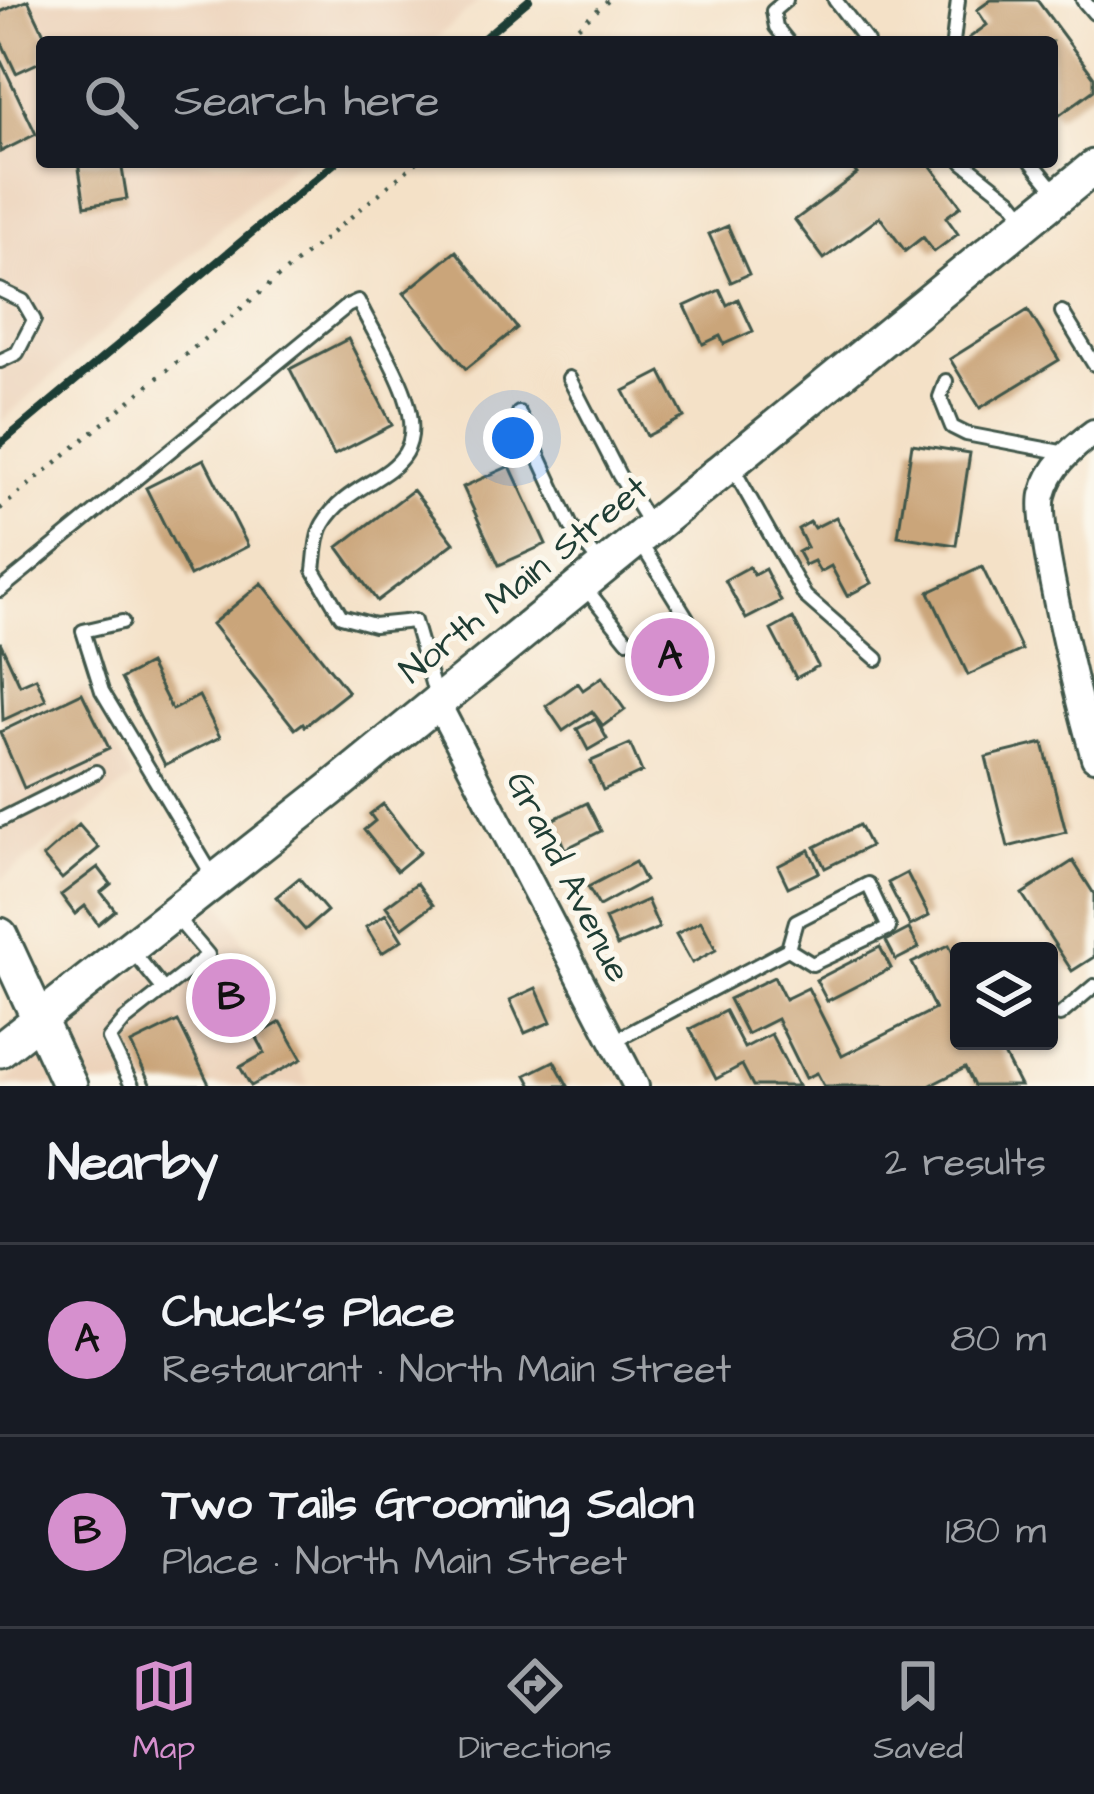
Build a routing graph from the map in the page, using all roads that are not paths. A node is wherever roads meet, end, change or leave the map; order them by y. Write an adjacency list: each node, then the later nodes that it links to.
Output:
1 (786, 0): 6 (lane)
2 (835, 0): 7 (lane)
3 (958, 0): 8 (lane)
4 (1083, 0): 5 (lane)
5 (1094, 13)
6 (783, 36)
7 (863, 36)
8 (954, 36)
9 (1094, 167): 12 (main road, North Main Street)
10 (971, 168): 13 (lane)
11 (1037, 168): 12 (lane)
12 (1060, 196): 13 (main road, North Main Street)
13 (1028, 222): 23 (main road, North Main Street)
14 (0, 290): 16 (lane)
15 (1062, 312): 17 (lane)
16 (0, 361)
17 (1094, 364)
18 (569, 377): 24 (lane)
19 (946, 381): 22 (lane)
20 (519, 413): 25 (lane)
21 (1094, 431): 22 (street)
22 (1066, 452): 32 (street)
23 (730, 464): 24 (main road, North Main Street); 30 (lane)
24 (645, 533): 25 (main road, North Main Street); 27 (lane)
25 (592, 576): 29 (lane); 31 (main road, North Main Street)
26 (0, 590): 31 (lane)
27 (687, 618)
28 (122, 622): 35 (lane)
29 (627, 640)
30 (877, 659)
31 (437, 701): 35 (main road, North Main Street); 44 (street, Grand Avenue)
32 (1094, 758)
33 (96, 772): 34 (lane)
34 (0, 820)
35 (214, 879): 36 (main road, North Main Street)
36 (172, 912): 38 (main road, North Main Street); 41 (lane)
37 (0, 935): 43 (main road)
38 (128, 946): 41 (lane); 43 (main road, North Main Street)
39 (788, 949): 39 (lane); 44 (lane)
40 (1094, 986): 42 (lane)
41 (164, 990): 47 (lane)
42 (1060, 1015)
43 (38, 1017): 45 (main road, North Main Street); 46 (main road)
44 (613, 1041): 48 (street, Grand Avenue)
45 (0, 1050)
46 (70, 1086)
47 (132, 1086)
48 (636, 1086)

